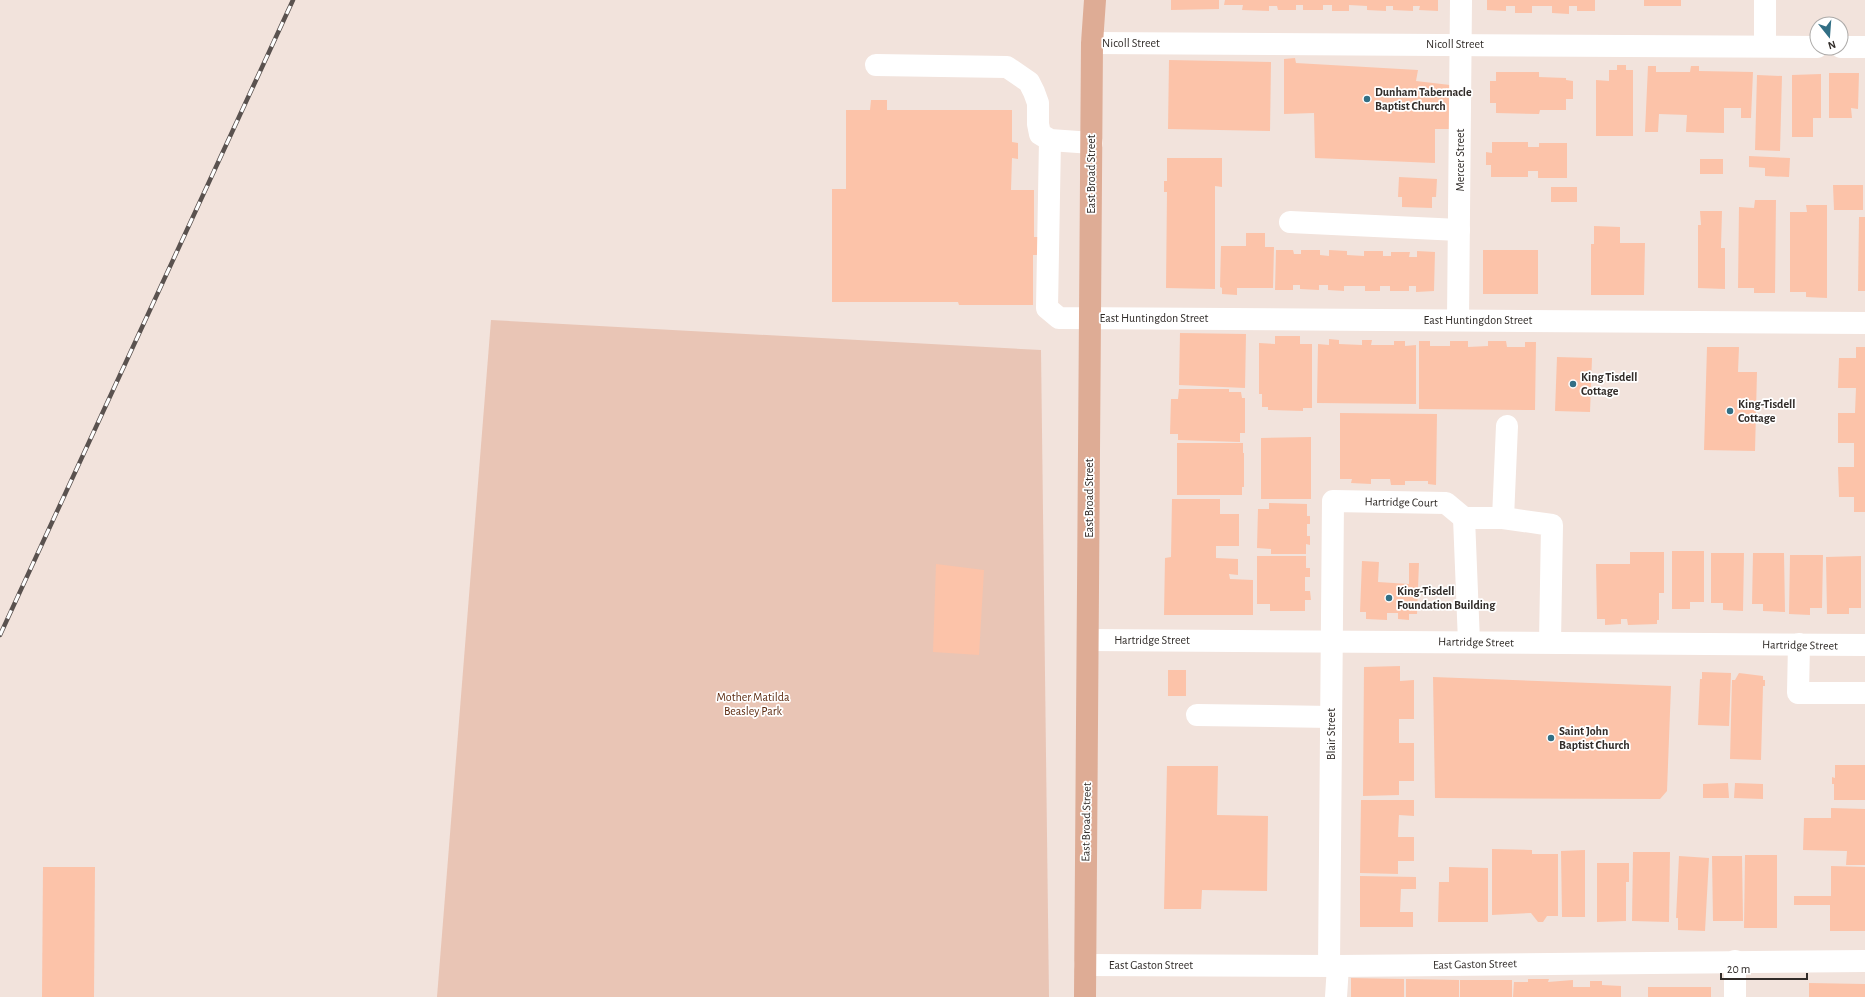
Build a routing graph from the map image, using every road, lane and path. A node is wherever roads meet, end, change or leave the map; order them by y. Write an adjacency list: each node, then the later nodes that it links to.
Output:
1 (1095, 0): 4 (main road, East Broad Street)
2 (1460, 0): 5 (street, Mercer Street)
3 (1765, 0): 6 (street)
4 (1092, 43): 5 (street, Nicoll Street); 12 (main road, East Broad Street)
5 (1460, 44): 6 (street, Nicoll Street); 14 (street, Mercer Street)
6 (1765, 46): 7 (street, Nicoll Street)
7 (1809, 47)
8 (1849, 47): 9 (street)
9 (1865, 48)
10 (876, 65): 11 (street)
11 (1050, 140): 12 (street); 15 (street, East Huntingdon Street)
12 (1092, 143): 15 (main road, East Broad Street)
13 (1290, 222): 14 (street)
14 (1459, 230): 16 (street, Mercer Street)
15 (1090, 318): 16 (street, East Huntingdon Street); 22 (main road, East Broad Street)
16 (1458, 320): 17 (street, East Huntingdon Street)
17 (1865, 323)
18 (1507, 426): 21 (street)
19 (1333, 502): 20 (street, Hartridge Court); 23 (street, Blair Street)
20 (1464, 518): 21 (street); 24 (street)
21 (1502, 518): 25 (street)
22 (1088, 640): 23 (street, Hartridge Street); 33 (main road, East Broad Street)
23 (1332, 641): 24 (street, Hartridge Street); 30 (street, Blair Street)
24 (1469, 642): 25 (street, Hartridge Street)
25 (1550, 642): 26 (street, Hartridge Street)
26 (1799, 644): 27 (street, Hartridge Street); 28 (street)
27 (1865, 645)
28 (1865, 693)
29 (1197, 715): 30 (street)
30 (1331, 717): 34 (street, Blair Street)
31 (1736, 961): 32 (street, East Gaston Street); 34 (street, East Gaston Street); 37 (street)
32 (1865, 961)
33 (1085, 965): 34 (street, East Gaston Street); 35 (main road, East Broad Street)
34 (1334, 966): 36 (street, Blair Street)
35 (1085, 997)
36 (1336, 997)
37 (1735, 997)

